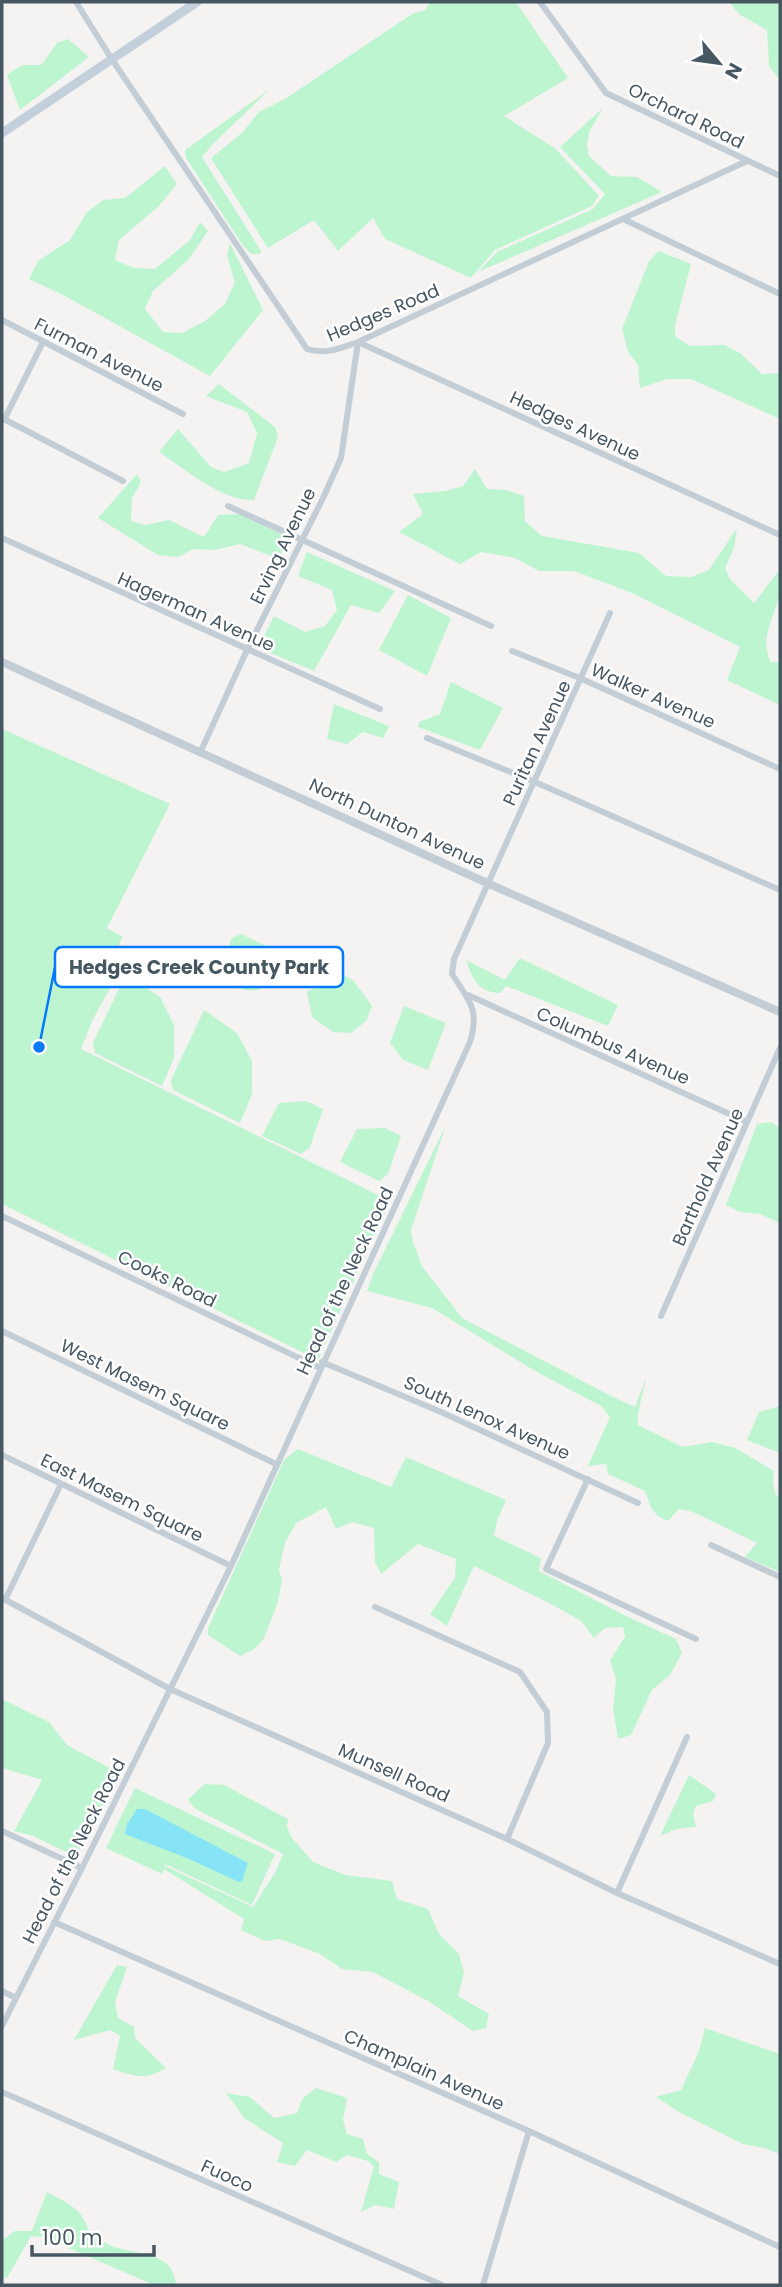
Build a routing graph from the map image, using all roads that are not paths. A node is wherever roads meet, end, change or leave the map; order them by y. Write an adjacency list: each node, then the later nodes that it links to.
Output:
1 (76, 2): 4 (street, Hedges Road)
2 (197, 2): 4 (main road)
3 (540, 2): 6 (street, Orchard Road)
4 (111, 58): 5 (main road); 12 (street, Hedges Road)
5 (2, 133)
6 (747, 161): 7 (street, Orchard Road); 8 (street, Hedges Road)
7 (780, 176)
8 (623, 219): 9 (street); 12 (street, Hedges Road)
9 (780, 294)
10 (2, 320): 11 (street, Furman Avenue)
11 (43, 342): 13 (street, Furman Avenue); 14 (street)
12 (358, 342): 17 (street, Hedges Avenue); 19 (street, Erving Avenue)
13 (183, 414)
14 (3, 419): 15 (street)
15 (123, 481)
16 (228, 506): 19 (street)
17 (780, 535)
18 (2, 538): 22 (street, Hagerman Avenue)
19 (302, 538): 21 (street); 22 (street, Erving Avenue)
20 (610, 613): 25 (street, Puritan Avenue)
21 (491, 626)
22 (247, 650): 26 (street, Hagerman Avenue); 28 (street, Erving Avenue)
23 (512, 651): 25 (street, Walker Avenue)
24 (2, 662): 28 (street, North Dunton Avenue)
25 (582, 679): 29 (street, Walker Avenue); 30 (street, Puritan Avenue)
26 (380, 709)
27 (426, 738): 30 (street)
28 (200, 753): 31 (street, North Dunton Avenue)
29 (780, 769)
30 (535, 782): 31 (street, Puritan Avenue); 32 (street)
31 (487, 883): 33 (street, Head of the Neck Road); 34 (street, North Dunton Avenue)
32 (780, 890)
33 (468, 995): 36 (street, Columbus Avenue); 40 (street, Head of the Neck Road)
34 (780, 1012)
35 (780, 1048): 36 (street, Barthold Avenue)
36 (747, 1122): 38 (street, Barthold Avenue)
37 (2, 1216): 40 (street, Cooks Road)
38 (661, 1317)
39 (2, 1331): 42 (street, West Masem Square)
40 (321, 1365): 42 (street, Head of the Neck Road); 43 (street, South Lenox Avenue)
41 (2, 1455): 44 (street, East Masem Square)
42 (276, 1464): 47 (street, Head of the Neck Road)
43 (588, 1479): 45 (street, South Lenox Avenue); 51 (street)
44 (61, 1484): 47 (street, East Masem Square); 49 (street)
45 (638, 1503)
46 (711, 1545): 48 (street)
47 (231, 1566): 52 (street, Head of the Neck Road)
48 (780, 1577)
49 (3, 1599): 52 (street, Munsell Road)
50 (375, 1606): 55 (street)
51 (696, 1639)
52 (170, 1689): 55 (street, Munsell Road); 56 (street, Head of the Neck Road)
53 (687, 1737): 57 (street)
54 (2, 1831): 56 (street)
55 (507, 1839): 57 (street, Munsell Road)
56 (82, 1868): 58 (street, Head of the Neck Road)
57 (617, 1893): 59 (street, Munsell Road)
58 (54, 1922): 61 (street, Head of the Neck Road); 64 (street, Champlain Avenue)
59 (780, 1964)
60 (2, 1991): 61 (street)
61 (16, 1998): 62 (street, Head of the Neck Road)
62 (2, 2026)
63 (2, 2092): 66 (street, Fuoco)
64 (529, 2132): 65 (street, Champlain Avenue); 67 (street)
65 (780, 2247)
66 (442, 2285)
67 (483, 2285)

